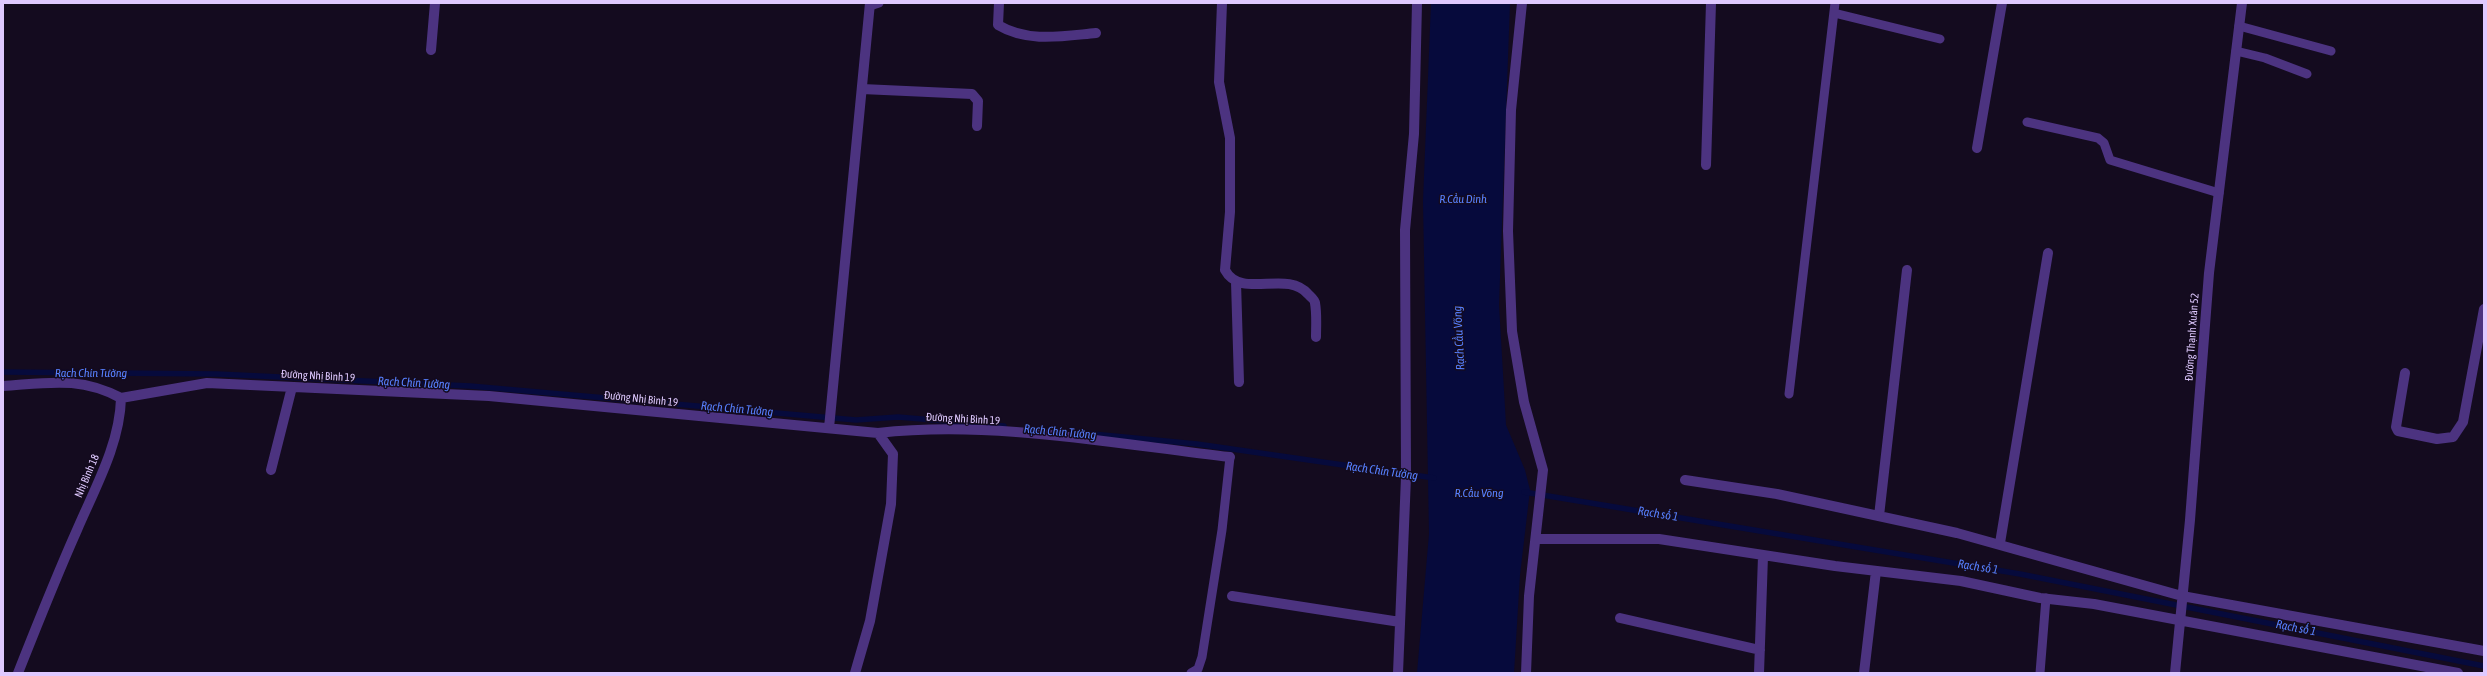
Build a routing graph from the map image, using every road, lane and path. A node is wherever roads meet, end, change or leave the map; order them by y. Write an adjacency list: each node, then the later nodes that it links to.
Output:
1 (435, 3): 15 (street)
2 (999, 3): 13 (street)
3 (1222, 3): 27 (street)
4 (1417, 3): 51 (street)
5 (1522, 3): 42 (street)
6 (1711, 3): 23 (street)
7 (1834, 3): 11 (lane)
8 (2002, 3): 22 (street)
9 (2242, 3): 12 (street, Đường Thạnh Xuân 52)
10 (873, 4): 19 (street)
11 (1834, 13): 14 (lane); 34 (lane)
12 (2239, 26): 16 (street, Đường Thạnh Xuân 52); 17 (lane)
13 (1096, 33)
14 (1940, 39)
15 (431, 50)
16 (2236, 51): 18 (lane); 24 (street, Đường Thạnh Xuân 52)
17 (2331, 51)
18 (2307, 74)
19 (862, 89): 21 (street); 36 (street)
20 (2027, 122): 24 (lane)
21 (977, 126)
22 (1977, 148)
23 (1706, 165)
24 (2218, 193): 47 (street, Đường Thạnh Xuân 52)
25 (2048, 253): 43 (street)
26 (1907, 270): 41 (street)
27 (1236, 282): 29 (street); 31 (street)
28 (2484, 310): 30 (street)
29 (1316, 338)
30 (2405, 373)
31 (1239, 382)
32 (3, 386): 35 (street)
33 (292, 387): 35 (street, Đường Nhị Bình 19); 36 (street, Đường Nhị Bình 19); 39 (street)
34 (1789, 394)
35 (121, 398): 54 (street, Nhị Bình 18)
36 (829, 427): 37 (street, Đường Nhị Bình 19)
37 (878, 433): 38 (street, Đường Nhị Bình 19); 55 (street)
38 (1230, 457): 56 (lane)
39 (271, 470)
40 (1685, 480): 41 (street)
41 (1879, 516): 43 (street)
42 (1536, 539): 44 (street); 58 (street)
43 (2000, 543): 47 (street)
44 (1763, 556): 45 (street); 52 (street)
45 (1876, 571): 48 (street); 60 (street)
46 (1232, 596): 51 (street)
47 (2182, 596): 50 (street, Đường Thạnh Xuân 52); 53 (street)
48 (2046, 598): 50 (street); 61 (lane)
49 (1620, 618): 52 (street)
50 (2180, 620): 62 (street, Đường Thạnh Xuân 52); 63 (street)
51 (1400, 622): 57 (street)
52 (1760, 650): 59 (street)
53 (2484, 651)
54 (18, 673)
55 (855, 673)
56 (1191, 673)
57 (1398, 673)
58 (1526, 673)
59 (1759, 673)
60 (1864, 673)
61 (2040, 673)
62 (2175, 673)
63 (2458, 673)

